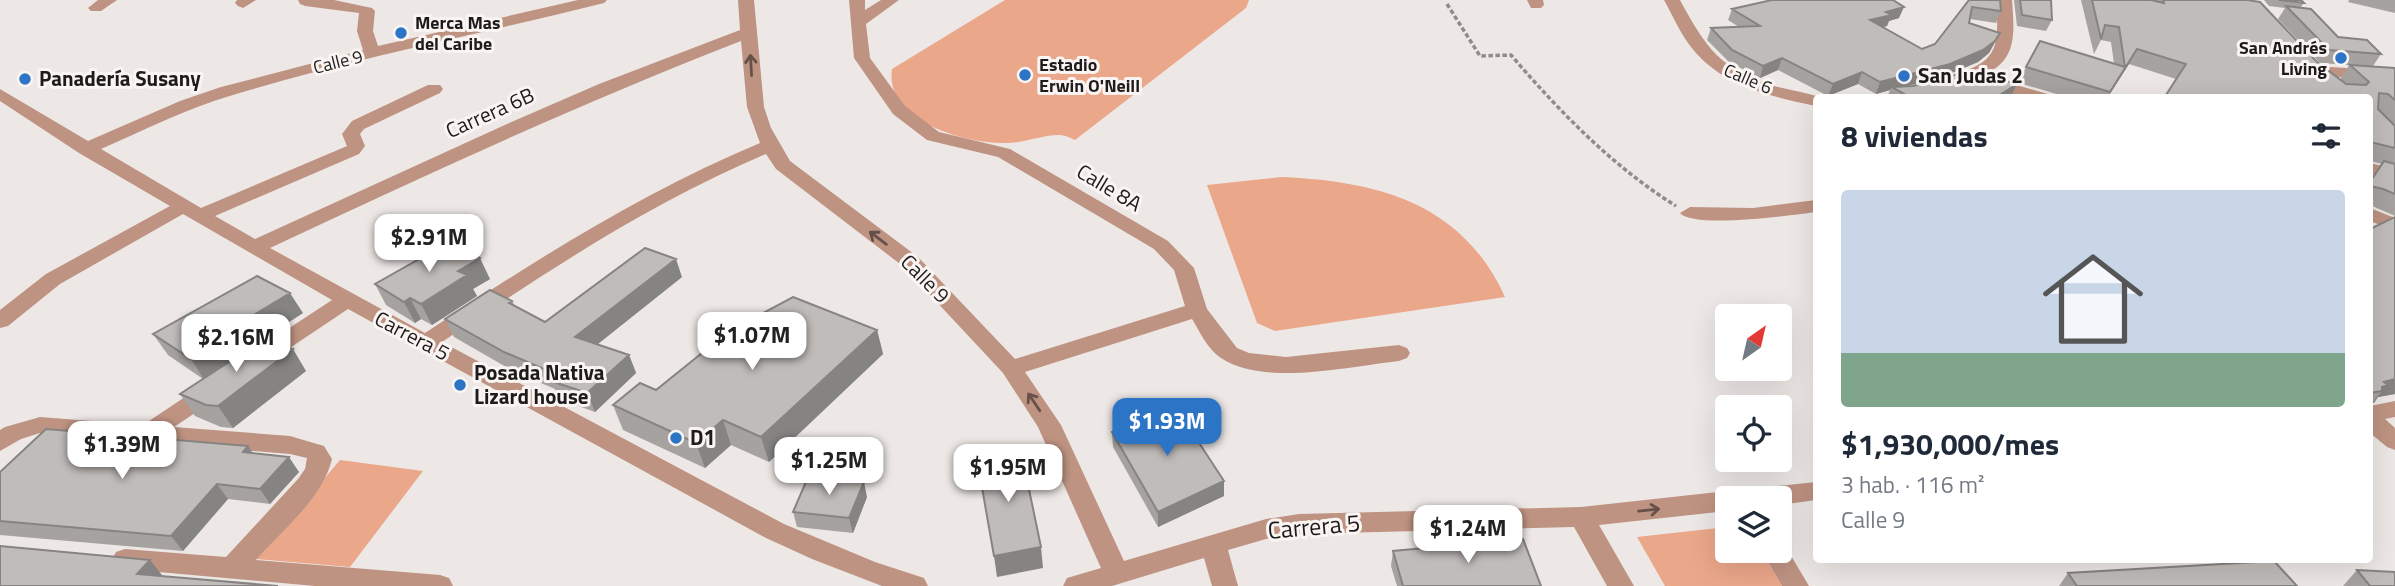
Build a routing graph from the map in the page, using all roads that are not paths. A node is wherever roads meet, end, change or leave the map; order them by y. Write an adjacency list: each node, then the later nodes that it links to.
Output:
1 (599, 0): 8 (street, Calle 9)
2 (746, 0): 10 (street, Calle 9)
3 (857, 0): 9 (street, Calle 8A)
4 (891, 0): 9 (street)
5 (1672, 0): 21 (street, Calle 6)
6 (2004, 0): 14 (street)
7 (305, 1): 11 (street)
8 (574, 3): 11 (street, Calle 9)
9 (858, 22): 33 (street, Calle 8A)
10 (749, 32): 22 (street, Calle 9, one-way to 10); 31 (street, Carrera 6B)
11 (372, 53): 23 (street, Calle 9)
12 (2298, 55): 13 (street)
13 (2314, 71): 15 (street); 18 (street)
14 (1968, 76): 16 (street); 20 (street)
15 (2395, 76)
16 (1933, 86)
17 (434, 89): 27 (street)
18 (2337, 90)
19 (0, 94): 23 (street, Carrera 5)
20 (2029, 94)
21 (1813, 100)
22 (769, 146): 35 (street); 37 (street, Calle 9, one-way to 22)
23 (85, 149): 27 (street, Carrera 5)
24 (2373, 170): 25 (street)
25 (2395, 176)
26 (1813, 206): 28 (street)
27 (192, 211): 31 (street, Carrera 5); 34 (street)
28 (1690, 213)
29 (2373, 215): 30 (street)
30 (2395, 225)
31 (255, 247): 32 (street, Carrera 5)
32 (346, 300): 35 (street, Carrera 5); 41 (street)
33 (1197, 310): 36 (street, Calle 8A); 37 (street)
34 (0, 321)
35 (425, 343): 56 (street, Carrera 5)
36 (1399, 353)
37 (1011, 368): 53 (street, Calle 9, one-way to 37)
38 (2395, 409): 39 (street)
39 (2373, 413)
40 (2373, 423): 42 (street)
41 (146, 434): 43 (street); 52 (street)
42 (2395, 441)
43 (0, 442)
44 (1813, 491): 45 (street)
45 (1792, 494)
46 (1715, 502): 47 (street, Carrera 5, one-way to 46)
47 (1581, 517): 48 (street, Carrera 5); 59 (street)
48 (1214, 545): 53 (street, Carrera 5); 58 (street)
49 (95, 556): 51 (street)
50 (1782, 563): 60 (street)
51 (196, 565): 52 (street); 54 (street)
52 (232, 568): 55 (street)
53 (1117, 573): 57 (street, Carrera 5)
54 (178, 586)
55 (440, 586)
56 (915, 586)
57 (1076, 586)
58 (1225, 586)
59 (1621, 586)
60 (1796, 586)

